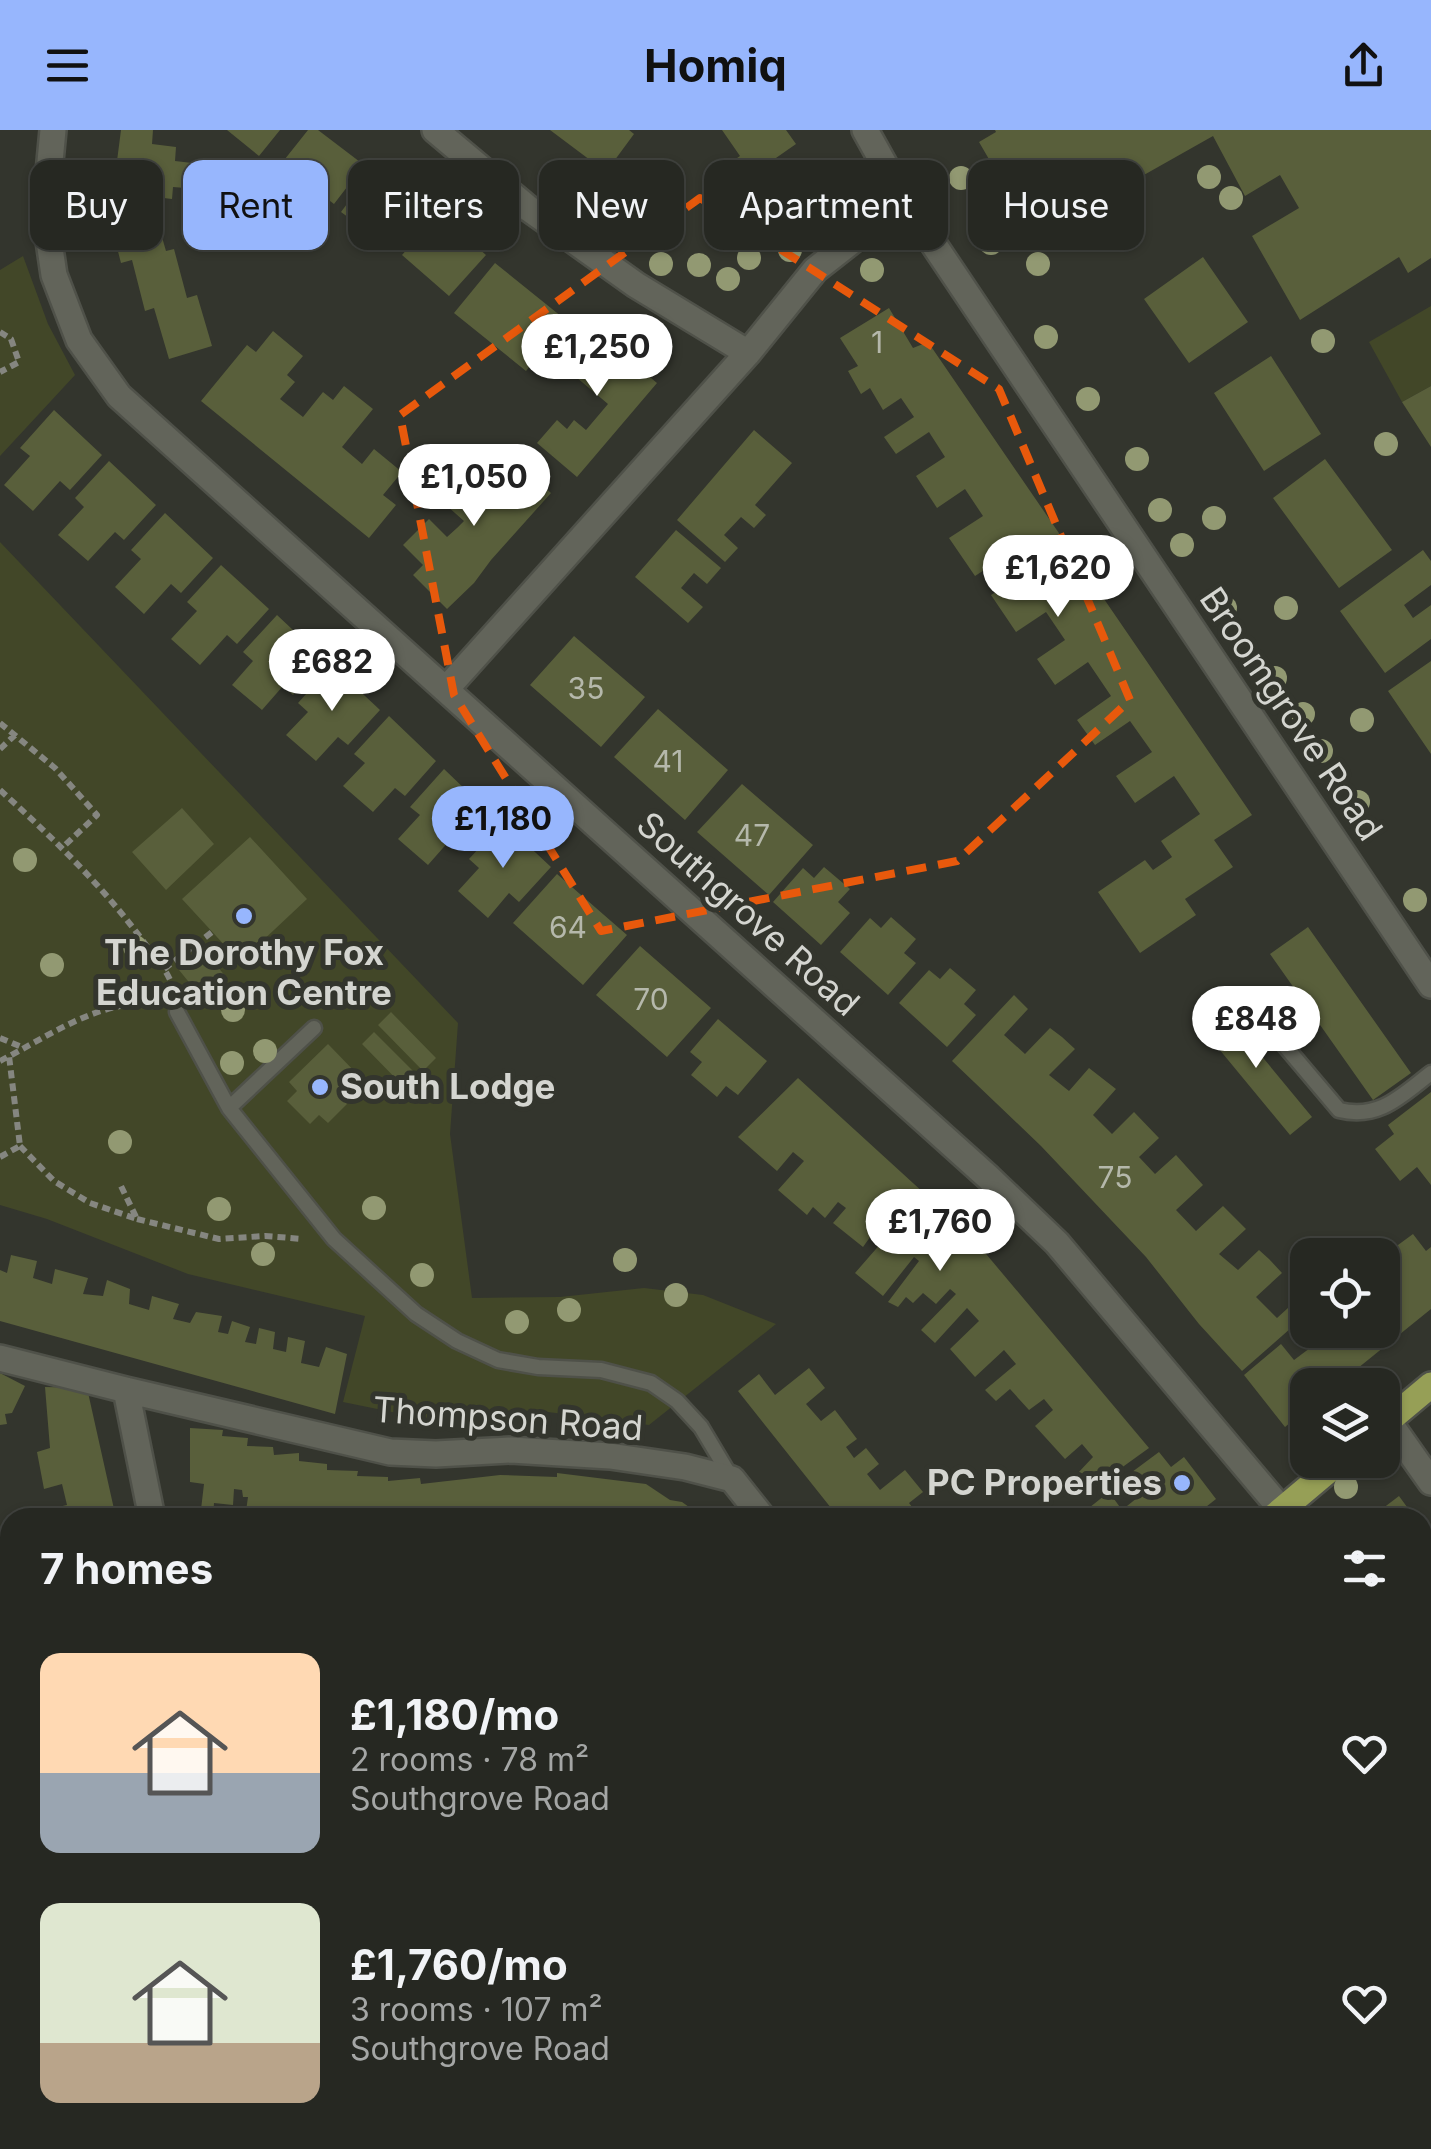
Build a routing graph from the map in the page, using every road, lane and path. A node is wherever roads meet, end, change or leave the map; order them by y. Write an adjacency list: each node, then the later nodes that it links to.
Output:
1 (53, 130): 10 (street, Southgrove Road)
2 (435, 130): 8 (street)
3 (865, 130): 4 (street, Broomgrove Road)
4 (882, 160)
5 (840, 250): 8 (street)
6 (938, 250): 18 (street, Broomgrove Road)
7 (0, 332): 9 (path)
8 (748, 353): 10 (street)
9 (0, 372)
10 (447, 688): 43 (street, Southgrove Road)
11 (0, 723): 12 (path)
12 (16, 736): 13 (path); 15 (path)
13 (0, 749)
14 (0, 790): 15 (path)
15 (63, 847): 17 (path)
16 (212, 932): 17 (path)
17 (164, 969): 20 (path)
18 (1431, 985)
19 (1246, 1000): 26 (lane)
20 (177, 1012): 23 (path); 27 (lane)
21 (314, 1028): 27 (lane)
22 (0, 1038): 23 (path)
23 (24, 1048): 24 (path)
24 (9, 1056): 25 (path); 28 (path)
25 (0, 1061)
26 (1431, 1073)
27 (229, 1108): 32 (lane)
28 (20, 1146): 29 (path); 31 (path)
29 (0, 1157)
30 (120, 1184): 31 (path)
31 (137, 1219): 32 (path)
32 (334, 1240): 39 (lane)
33 (0, 1358): 35 (street, Thompson Road)
34 (1431, 1386): 36 (main road)
35 (126, 1390): 39 (street, Thompson Road); 41 (street)
36 (1400, 1411)
37 (1400, 1442): 40 (street)
38 (1319, 1478): 44 (main road)
39 (732, 1479): 42 (street)
40 (1431, 1482)
41 (150, 1508)
42 (754, 1508)
43 (1272, 1508)
44 (1282, 1508)

